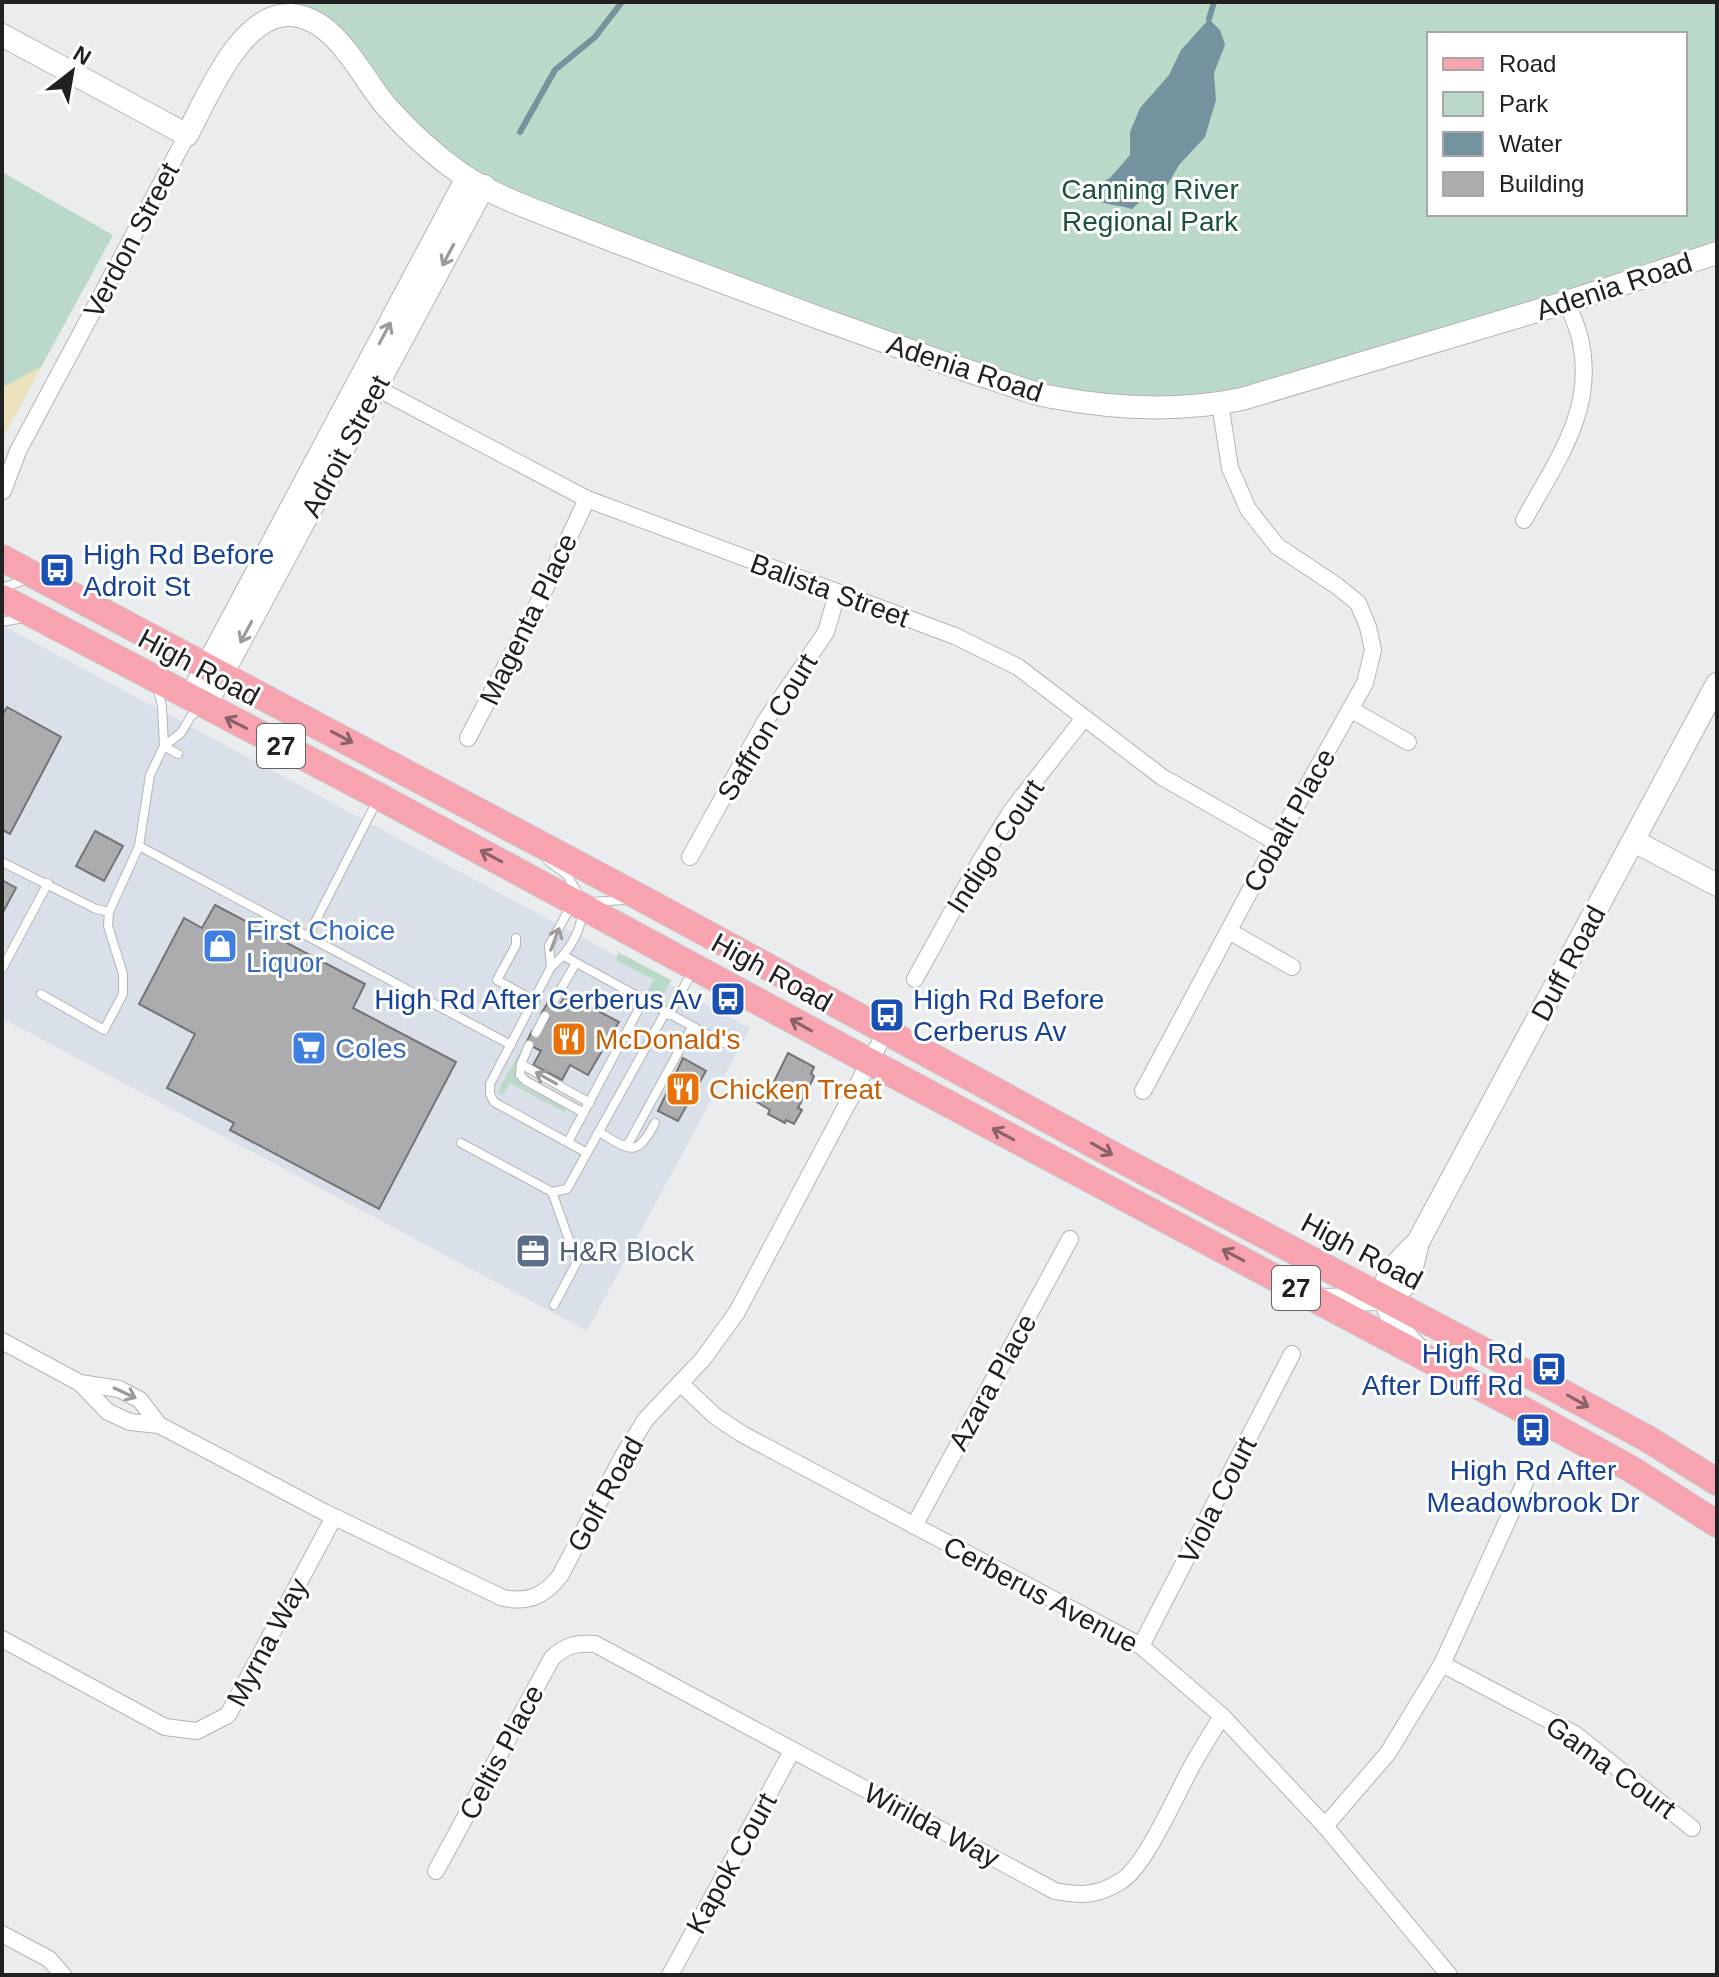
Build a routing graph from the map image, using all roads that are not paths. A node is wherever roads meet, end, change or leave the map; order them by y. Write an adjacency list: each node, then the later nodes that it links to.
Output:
1 (288, 8): 3 (street, Verdon Street); 4 (street, Adenia Road)
2 (2, 35): 3 (street)
3 (187, 135): 9 (street, Verdon Street)
4 (476, 182): 7 (street, Adroit Street); 8 (street, Adenia Road)
5 (1717, 253): 6 (street, Adenia Road)
6 (1567, 302): 8 (street, Adenia Road); 11 (street)
7 (368, 384): 10 (street, Balista Street); 19 (street, Adroit Street)
8 (1220, 403): 23 (street, Cobalt Place)
9 (3, 491)
10 (587, 499): 15 (street, Balista Street); 25 (street, Magenta Place)
11 (1524, 520)
12 (2, 558): 13 (main road, High Road / 27)
13 (39, 576): 14 (lane); 19 (main road, High Road / 27)
14 (2, 588)
15 (837, 594): 24 (street, Balista Street); 34 (street, Saffron Court)
16 (2, 598): 17 (main road, High Road / 27)
17 (36, 616): 18 (lane); 20 (main road, High Road / 27)
18 (2, 622)
19 (216, 670): 22 (street, Adroit Street); 30 (main road, High Road / 27, one-way to 30)
20 (150, 678): 22 (main road, High Road / 27); 27 (lane)
21 (1717, 684): 31 (street, Duff Road)
22 (197, 702): 27 (lane); 29 (main road, High Road / 27, one-way to 22)
23 (1350, 709): 26 (street); 32 (street, Cobalt Place)
24 (1084, 718): 32 (street, Balista Street); 50 (street, Indigo Court)
25 (468, 738)
26 (1408, 742)
27 (164, 746): 28 (lane); 33 (lane)
28 (178, 754)
29 (380, 797): 39 (main road, High Road / 27, one-way to 29); 42 (lane)
30 (501, 823): 38 (main road, High Road / 27); 39 (lane)
31 (1634, 841): 37 (street); 76 (street, Duff Road)
32 (1276, 842): 41 (street, Cobalt Place)
33 (139, 846): 40 (lane); 42 (lane)
34 (690, 857)
35 (2, 862): 36 (lane)
36 (48, 883): 40 (lane); 49 (lane)
37 (1717, 885)
38 (645, 900): 39 (lane); 58 (main road, High Road / 27)
39 (582, 905): 44 (lane); 46 (main road, High Road / 27); 47 (lane, one-way to 39)
40 (109, 912): 52 (lane)
41 (1229, 931): 48 (street); 65 (street, Cobalt Place)
42 (308, 936): 61 (lane)
43 (516, 938): 53 (lane)
44 (564, 956): 45 (lane); 47 (lane)
45 (576, 963): 51 (lane); 54 (lane)
46 (695, 966): 55 (lane); 63 (main road, High Road / 27, one-way to 46)
47 (551, 967): 51 (lane)
48 (1292, 967)
49 (2, 969)
50 (915, 979)
51 (540, 991): 53 (lane)
52 (41, 994)
53 (535, 1001): 61 (lane)
54 (643, 1001): 55 (lane); 66 (lane)
55 (667, 1014): 57 (lane); 69 (lane)
56 (545, 1016): 59 (lane)
57 (692, 1027): 60 (lane); 72 (lane)
58 (886, 1031): 63 (street, Golf Road); 76 (main road, High Road / 27, one-way to 76)
59 (536, 1033)
60 (723, 1043)
61 (511, 1045): 70 (lane)
62 (529, 1045): 64 (lane)
63 (870, 1062): 77 (main road, High Road / 27, one-way to 63); 83 (street, Golf Road)
64 (521, 1064): 66 (lane, one-way to 64); 67 (lane)
65 (1143, 1091)
66 (590, 1103): 67 (lane)
67 (584, 1113): 70 (lane)
68 (655, 1123): 72 (lane)
69 (599, 1132): 72 (lane); 73 (lane)
70 (568, 1142): 73 (lane)
71 (461, 1143): 74 (lane)
72 (621, 1145)
73 (587, 1153): 74 (lane)
74 (552, 1192): 78 (lane)
75 (1070, 1239): 89 (street, Azara Place)
76 (1385, 1299): 77 (street); 81 (street); 86 (main road, High Road / 27, one-way to 86)
77 (1318, 1300): 81 (main road, High Road / 27)
78 (554, 1305)
79 (2, 1341): 82 (street, Golf Road)
80 (1292, 1354): 92 (street, Viola Court)
81 (1429, 1360): 88 (main road, High Road / 27)
82 (80, 1383): 84 (street, Golf Road); 84 (street, Golf Road, one-way to 84)
83 (680, 1383): 87 (street, Golf Road); 89 (street, Cerberus Avenue)
84 (159, 1425): 87 (street, Golf Road)
85 (1526, 1480): 93 (street)
86 (1717, 1482)
87 (334, 1517): 90 (street, Myrna Way)
88 (1717, 1524)
89 (914, 1526): 92 (street, Cerberus Avenue)
90 (2, 1639)
91 (575, 1643): 95 (street, Wirilda Way); 98 (street, Celtis Place)
92 (1141, 1646): 94 (street, Cerberus Avenue)
93 (1442, 1664): 96 (street); 97 (street, Gama Court)
94 (1222, 1716): 95 (street, Wirilda Way); 96 (street, Cerberus Avenue)
95 (792, 1751): 101 (street, Kapok Court)
96 (1325, 1826): 102 (street, Cerberus Avenue)
97 (1692, 1828)
98 (436, 1871)
99 (2, 1934): 100 (street)
100 (63, 1975)
101 (670, 1975)
102 (1449, 1975)

